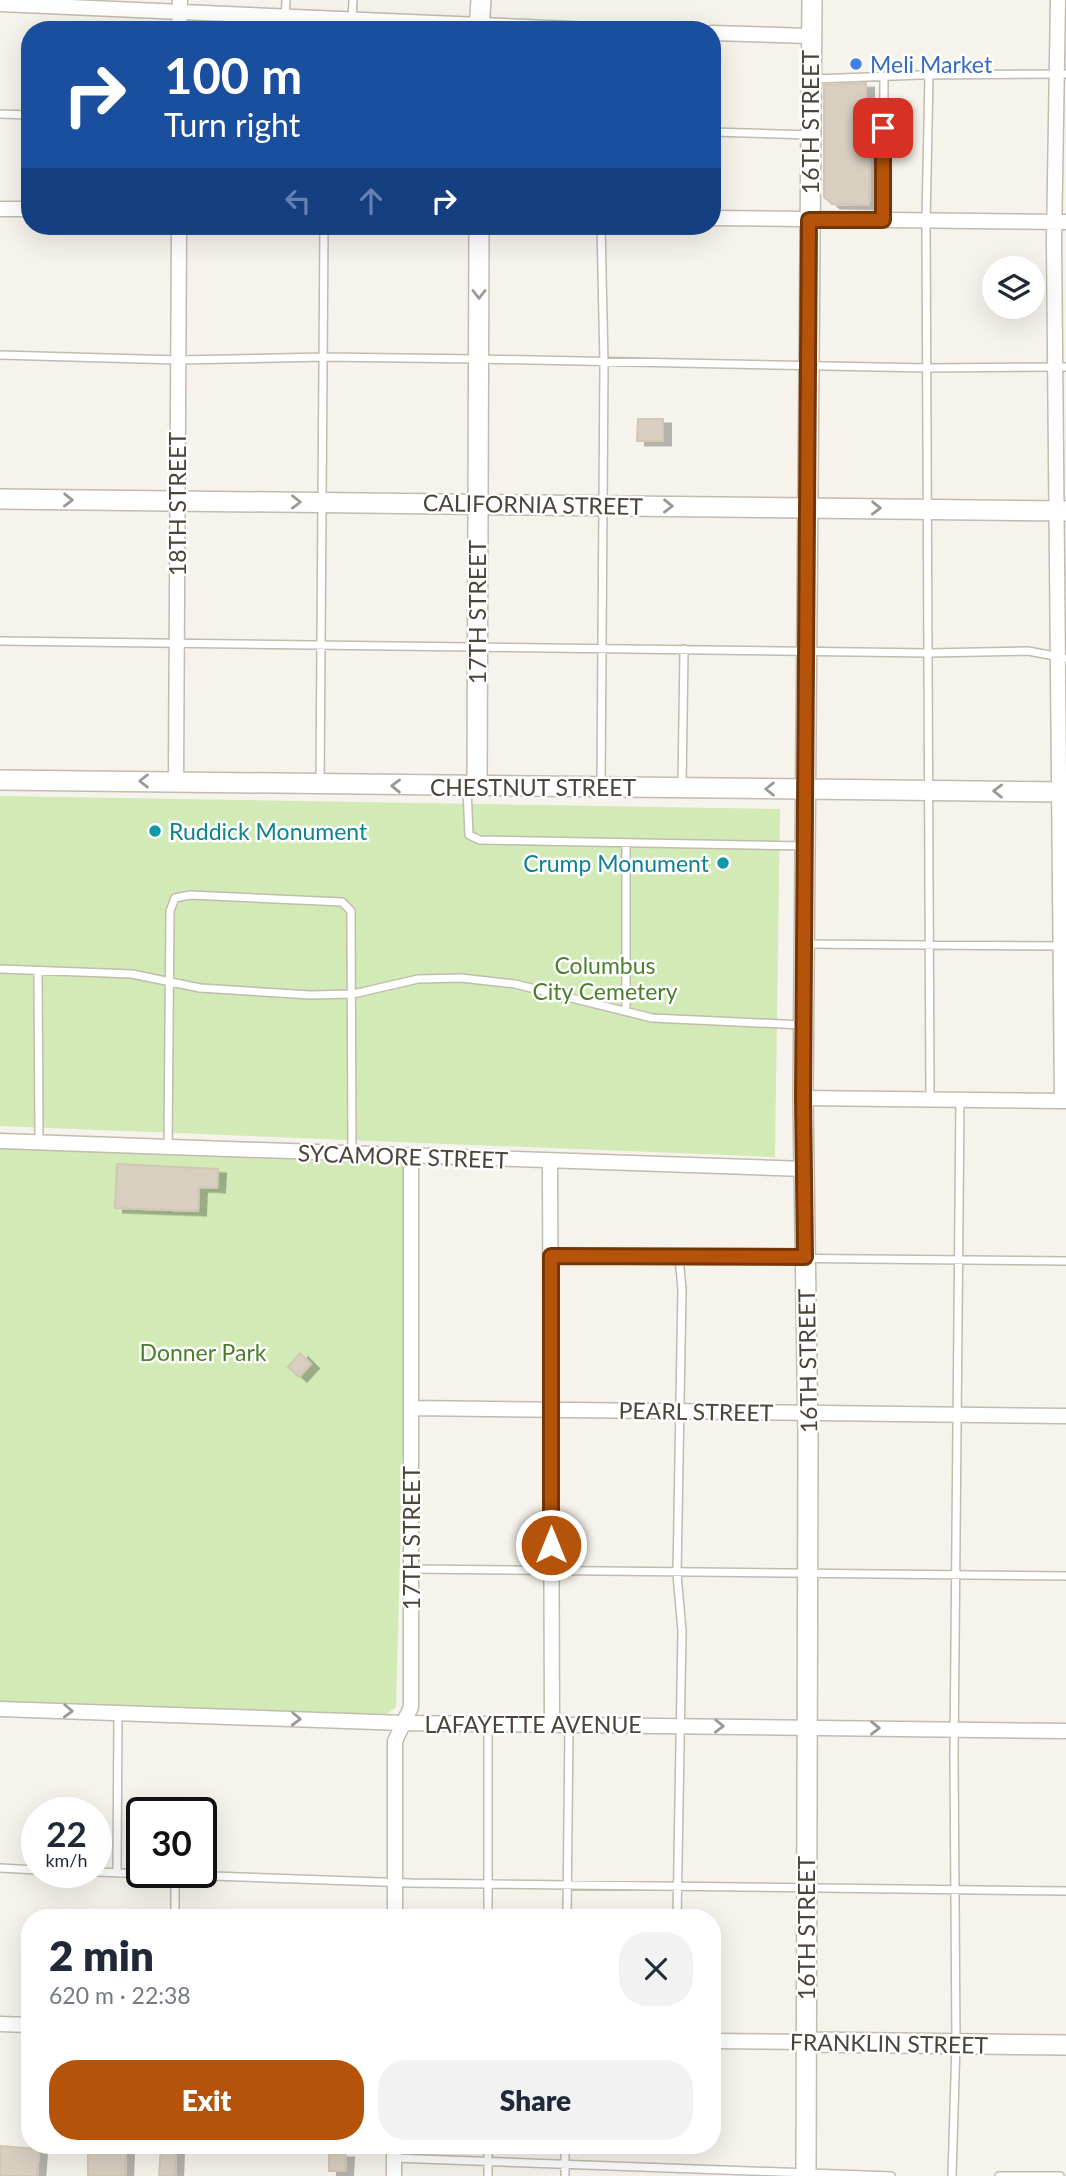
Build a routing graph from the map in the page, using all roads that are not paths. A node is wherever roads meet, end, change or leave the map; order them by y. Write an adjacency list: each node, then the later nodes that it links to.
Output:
1 (286, 0): 9 (lane)
2 (353, 0): 10 (lane)
3 (481, 0): 11 (street)
4 (811, 0): 13 (street, 16TH STREET)
5 (1058, 0): 14 (street)
6 (68, 4): 7 (street); 8 (street)
7 (0, 5)
8 (179, 7): 9 (street)
9 (285, 18): 10 (street)
10 (352, 21)
11 (480, 21)
12 (721, 33): 13 (street)
13 (810, 36): 17 (street, 16TH STREET)
14 (1061, 74): 15 (lane); 28 (street)
15 (929, 75): 16 (lane); 27 (lane)
16 (884, 76): 17 (lane); 26 (lane)
17 (810, 79): 21 (street, 16TH STREET)
18 (0, 114): 19 (lane)
19 (21, 115)
20 (721, 132): 21 (lane)
21 (810, 135): 25 (street, 16TH STREET)
22 (0, 209): 23 (street)
23 (21, 209)
24 (721, 218): 25 (street)
25 (809, 220): 26 (street); 38 (street, 16TH STREET)
26 (883, 220): 27 (street)
27 (926, 221): 28 (street); 40 (lane)
28 (1060, 222): 39 (street)
29 (179, 235): 36 (street, 18TH STREET)
30 (324, 235): 34 (lane)
31 (479, 235): 35 (street, 17TH STREET, one-way to 35)
32 (601, 235): 37 (lane)
33 (0, 355): 36 (lane)
34 (324, 357): 35 (lane); 36 (lane); 43 (lane)
35 (478, 359): 37 (lane); 44 (street, 17TH STREET)
36 (178, 360): 42 (street, 18TH STREET)
37 (604, 363): 38 (lane); 45 (lane)
38 (809, 364): 40 (lane); 46 (street, 16TH STREET)
39 (1061, 367): 40 (lane); 48 (street)
40 (928, 368): 47 (lane)
41 (0, 499): 42 (street, CALIFORNIA STREET, one-way to 42)
42 (177, 501): 43 (street, CALIFORNIA STREET, one-way to 43); 50 (street, 18TH STREET)
43 (324, 502): 44 (street, CALIFORNIA STREET); 52 (lane)
44 (477, 503): 45 (street, CALIFORNIA STREET); 51 (street, 17TH STREET)
45 (602, 505): 46 (street, CALIFORNIA STREET, one-way to 46); 53 (lane)
46 (808, 507): 47 (street, CALIFORNIA STREET, one-way to 47); 55 (street, 16TH STREET)
47 (928, 509): 48 (street, CALIFORNIA STREET); 56 (lane)
48 (1061, 511): 57 (street)
49 (0, 641): 50 (lane)
50 (176, 641): 52 (lane); 59 (street, 18TH STREET)
51 (477, 645): 52 (lane); 53 (lane); 61 (street, 17TH STREET)
52 (322, 646): 60 (lane)
53 (600, 648): 54 (lane); 62 (lane)
54 (684, 649): 55 (lane); 63 (lane)
55 (807, 651): 56 (lane); 64 (street, 16TH STREET)
56 (929, 653): 57 (lane); 65 (lane)
57 (1062, 658): 66 (street)
58 (0, 780): 59 (street, CHESTNUT STREET, one-way to 58)
59 (176, 781): 60 (street, CHESTNUT STREET)
60 (320, 784): 61 (street, CHESTNUT STREET, one-way to 60)
61 (472, 787): 62 (street, CHESTNUT STREET); 67 (lane)
62 (601, 788): 63 (street, CHESTNUT STREET)
63 (682, 788): 64 (street, CHESTNUT STREET, one-way to 63)
64 (806, 789): 65 (street, CHESTNUT STREET); 68 (street, 16TH STREET)
65 (930, 790): 66 (street, CHESTNUT STREET, one-way to 65); 70 (lane)
66 (1063, 792): 71 (street)
67 (626, 844): 68 (lane); 76 (lane)
68 (805, 846): 69 (street, 16TH STREET)
69 (804, 944): 70 (lane); 77 (street, 16TH STREET)
70 (929, 945): 71 (lane); 79 (lane)
71 (1063, 946): 81 (street)
72 (0, 969): 73 (lane)
73 (38, 971): 74 (lane); 83 (lane)
74 (167, 980): 75 (lane); 75 (lane); 84 (lane)
75 (354, 994): 76 (lane); 85 (lane)
76 (626, 1011): 77 (lane)
77 (803, 1025): 78 (street, 16TH STREET)
78 (803, 1098): 79 (street); 88 (street, 16TH STREET)
79 (930, 1099): 80 (street)
80 (960, 1100): 81 (street); 92 (lane)
81 (1064, 1101)
82 (0, 1141): 83 (street, SYCAMORE STREET)
83 (39, 1143): 84 (street, SYCAMORE STREET)
84 (168, 1147): 85 (street, SYCAMORE STREET)
85 (352, 1154): 86 (street, SYCAMORE STREET)
86 (411, 1155): 87 (street, SYCAMORE STREET); 94 (street, 17TH STREET)
87 (550, 1161): 88 (street, SYCAMORE STREET); 89 (street)
88 (805, 1169): 91 (street, 16TH STREET)
89 (551, 1256): 90 (lane); 95 (street)
90 (679, 1257): 91 (lane); 96 (lane)
91 (805, 1257): 92 (lane); 97 (street, 16TH STREET)
92 (958, 1261): 93 (lane); 98 (lane)
93 (1066, 1261)
94 (411, 1409): 95 (street, PEARL STREET); 100 (street, 17TH STREET)
95 (551, 1410): 96 (street, PEARL STREET); 101 (street)
96 (681, 1411): 97 (street, PEARL STREET); 102 (lane)
97 (807, 1412): 98 (street, PEARL STREET); 103 (street, 16TH STREET)
98 (957, 1415): 99 (street, PEARL STREET); 104 (lane)
99 (1066, 1416)
100 (411, 1569): 101 (lane); 108 (street, 17TH STREET)
101 (551, 1572): 102 (lane); 110 (street)
102 (677, 1574): 103 (lane); 112 (lane)
103 (807, 1574): 104 (lane); 113 (street, 16TH STREET)
104 (957, 1575): 105 (lane); 114 (lane)
105 (1066, 1576)
106 (0, 1709): 107 (street, LAFAYETTE AVENUE, one-way to 107)
107 (118, 1713): 108 (street, LAFAYETTE AVENUE, one-way to 108); 119 (lane)
108 (404, 1723): 109 (street, LAFAYETTE AVENUE); 122 (street, 17TH STREET)
109 (488, 1723): 110 (street, LAFAYETTE AVENUE); 123 (lane)
110 (552, 1723): 111 (street, LAFAYETTE AVENUE)
111 (569, 1724): 112 (street, LAFAYETTE AVENUE); 124 (lane)
112 (680, 1725): 113 (street, LAFAYETTE AVENUE, one-way to 113); 125 (lane)
113 (807, 1727): 114 (street, LAFAYETTE AVENUE, one-way to 114); 127 (street, 16TH STREET)
114 (954, 1729): 115 (street, LAFAYETTE AVENUE); 128 (lane)
115 (1066, 1731)
116 (0, 1868): 117 (lane)
117 (21, 1869)
118 (112, 1873): 119 (lane)
119 (117, 1873): 120 (lane)
120 (126, 1873)
121 (217, 1877): 122 (lane)
122 (395, 1883): 123 (lane); 131 (street, 17TH STREET)
123 (488, 1884): 124 (lane); 132 (lane)
124 (568, 1885): 125 (lane); 133 (lane)
125 (677, 1886): 127 (lane); 134 (lane)
126 (175, 1888): 130 (lane)
127 (806, 1888): 128 (lane); 138 (street, 16TH STREET)
128 (955, 1890): 129 (lane); 139 (lane)
129 (1066, 1891)
130 (175, 1909)
131 (395, 1909)
132 (488, 1909)
133 (567, 1909)
134 (677, 1909)
135 (0, 2024): 136 (street)
136 (21, 2025)
137 (721, 2041): 138 (street, FRANKLIN STREET)
138 (806, 2042): 139 (street, FRANKLIN STREET); 148 (street, 16TH STREET)
139 (956, 2044): 140 (street, FRANKLIN STREET); 153 (lane)
140 (1066, 2045)
141 (394, 2154): 149 (street)
142 (415, 2154): 145 (lane)
143 (488, 2154): 145 (lane)
144 (565, 2154): 146 (lane)
145 (488, 2161): 146 (lane); 150 (lane)
146 (565, 2164): 147 (lane); 151 (lane)
147 (678, 2172): 148 (lane)
148 (806, 2175): 152 (lane)
149 (394, 2176)
150 (488, 2176)
151 (565, 2176)
152 (891, 2176)
153 (953, 2176)
154 (999, 2176): 155 (lane)
155 (1060, 2176)

